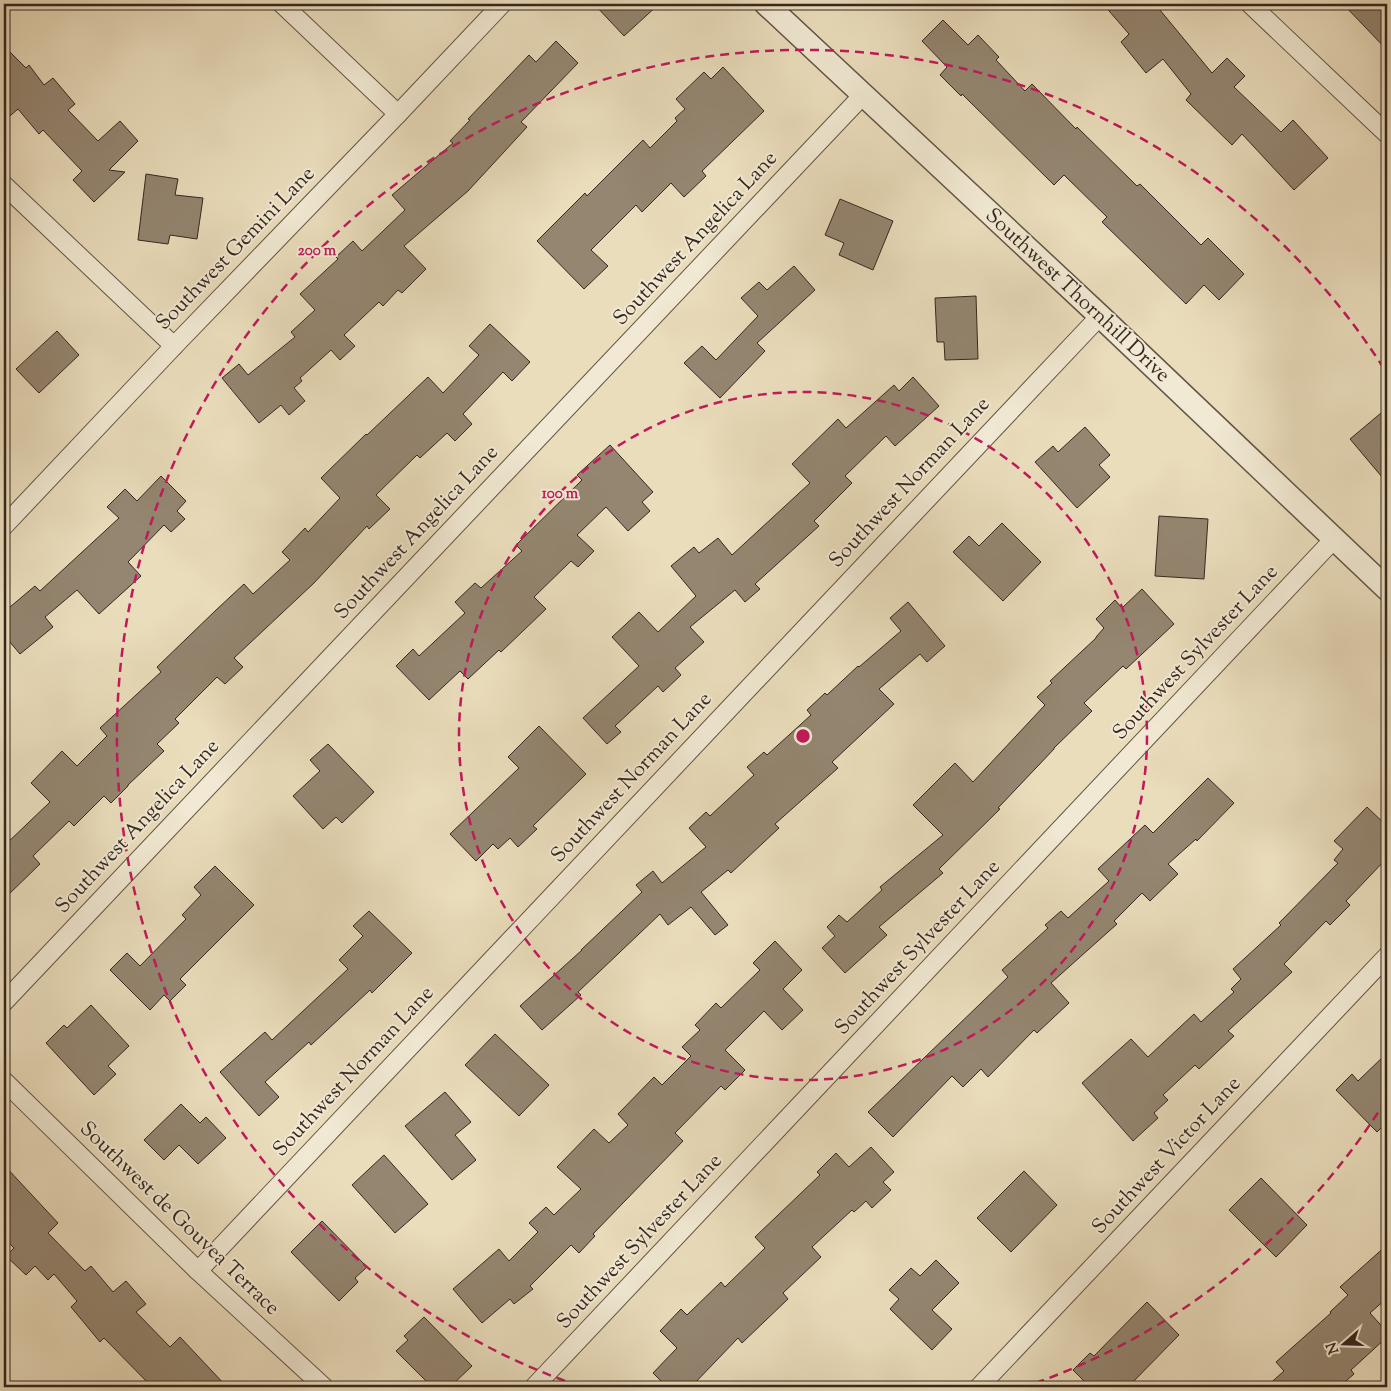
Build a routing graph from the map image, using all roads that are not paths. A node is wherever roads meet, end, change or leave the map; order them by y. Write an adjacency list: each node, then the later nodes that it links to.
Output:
1 (282, 4): 6 (street)
2 (502, 4): 6 (street, Southwest Gemini Lane)
3 (766, 4): 5 (street, Southwest Thornhill Drive)
4 (1250, 4): 7 (street)
5 (863, 95): 9 (street, Southwest Thornhill Drive); 15 (street, Southwest Angelica Lane)
6 (398, 114): 10 (street, Southwest Gemini Lane)
7 (1387, 134)
8 (4, 185): 10 (street)
9 (1100, 316): 12 (street, Southwest Thornhill Drive); 17 (street, Southwest Norman Lane)
10 (174, 346): 11 (street, Southwest Gemini Lane)
11 (4, 526)
12 (1334, 539): 13 (street, Southwest Thornhill Drive); 19 (street, Southwest Sylvester Lane)
13 (1387, 589)
14 (1387, 956): 20 (street, Southwest Victor Lane)
15 (4, 1002)
16 (4, 1081): 17 (street, Southwest de Gouvea Terrace)
17 (198, 1271): 18 (street, Southwest de Gouvea Terrace)
18 (324, 1387)
19 (534, 1387)
20 (978, 1387)

